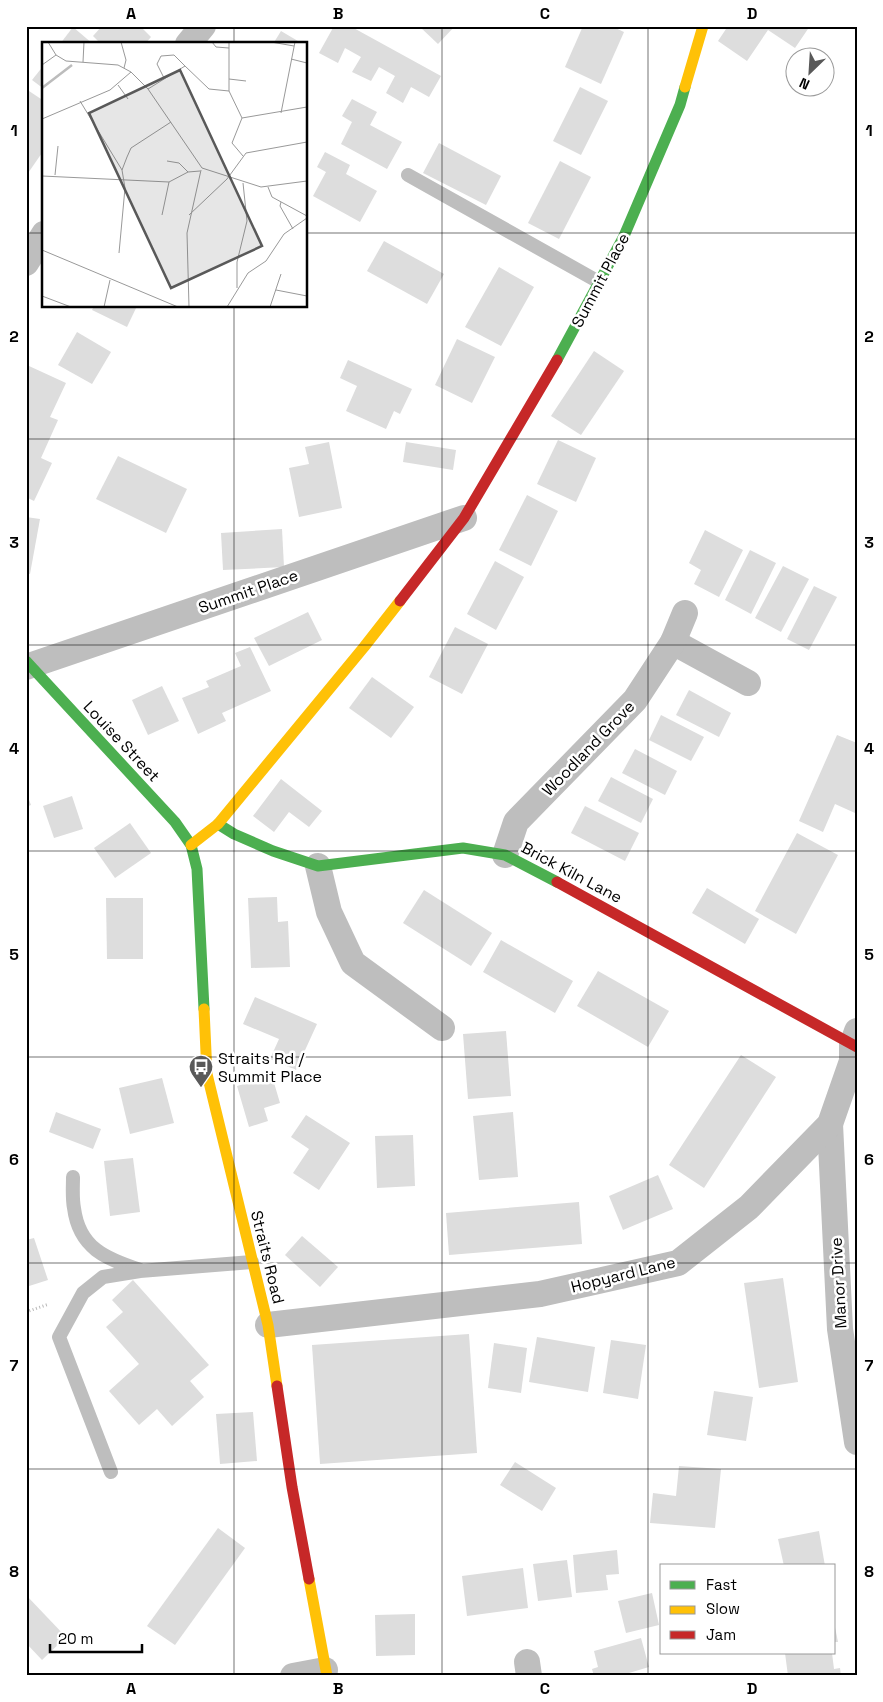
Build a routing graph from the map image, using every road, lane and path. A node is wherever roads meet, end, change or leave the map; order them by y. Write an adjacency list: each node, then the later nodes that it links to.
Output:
1 (204, 26): 3 (street)
2 (703, 26): 7 (street, Summit Place)
3 (190, 42)
4 (408, 175): 7 (lane)
5 (42, 237): 6 (street)
6 (26, 263)
7 (600, 282): 8 (street, Summit Place)
8 (464, 518): 11 (street, Summit Place); 13 (street, Summit Place)
9 (685, 613): 10 (street, Woodland Grove)
10 (673, 642): 12 (street); 15 (street, Woodland Grove)
11 (28, 664): 14 (street, Louise Street)
12 (748, 683)
13 (218, 824): 14 (street, Summit Place); 16 (street, Brick Kiln Lane)
14 (191, 845): 21 (street, Straits Road)
15 (505, 854): 16 (street, Brick Kiln Lane); 18 (street, Brick Kiln Lane)
16 (318, 866): 17 (street)
17 (442, 1028)
18 (855, 1041): 19 (street, Hopyard Lane)
19 (830, 1124): 23 (street, Hopyard Lane); 24 (street, Manor Drive)
20 (73, 1177): 22 (lane)
21 (252, 1262): 22 (lane); 23 (street, Straits Road)
22 (140, 1270): 25 (lane)
23 (268, 1325): 26 (street, Straits Road)
24 (857, 1442)
25 (111, 1472)
26 (326, 1673): 27 (street)
27 (294, 1676)

